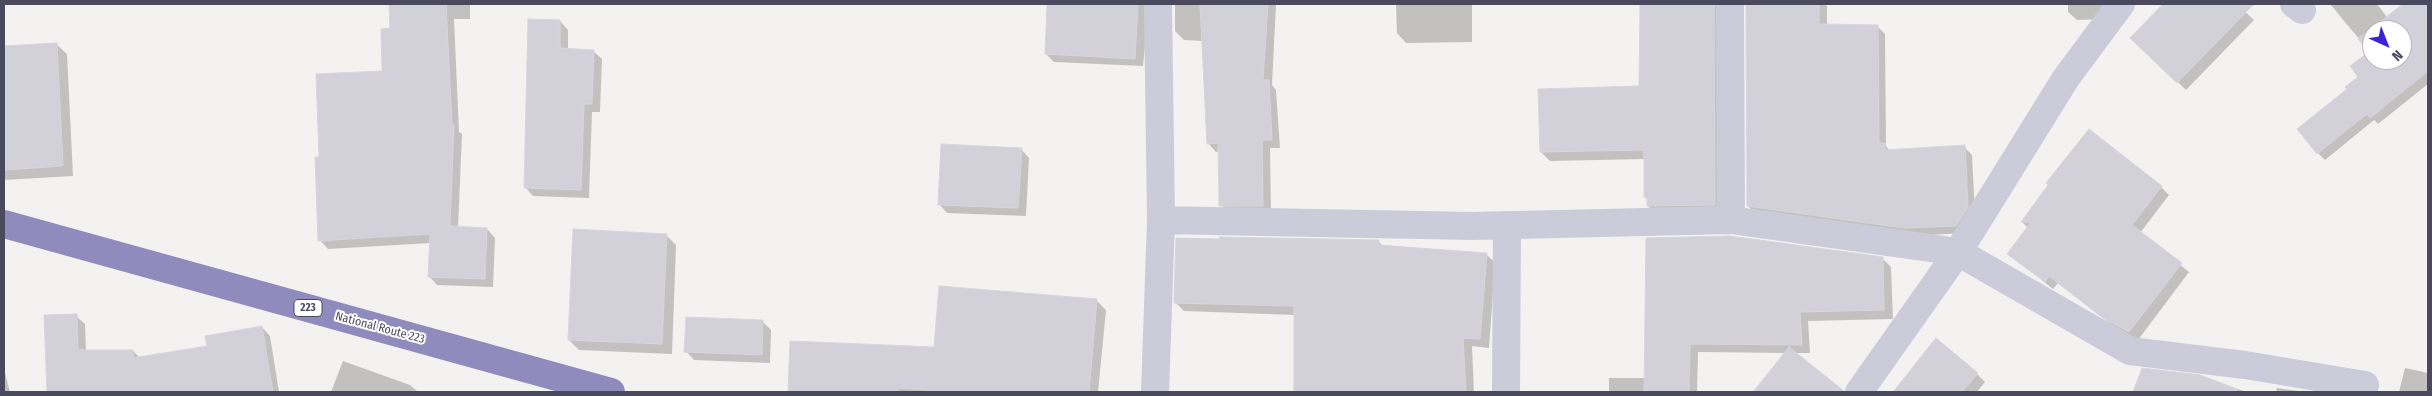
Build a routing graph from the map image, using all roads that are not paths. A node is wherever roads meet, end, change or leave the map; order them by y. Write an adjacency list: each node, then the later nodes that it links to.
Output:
1 (1158, 4): 4 (street)
2 (1730, 4): 5 (street)
3 (2121, 4): 8 (street)
4 (1161, 220): 7 (street); 11 (street)
5 (1731, 220): 7 (street); 8 (street)
6 (4, 224): 10 (highway, National Route 223 / 223)
7 (1507, 225): 12 (street)
8 (1958, 252): 9 (street); 13 (street)
9 (2365, 385)
10 (611, 392)
11 (1155, 392)
12 (1506, 392)
13 (1859, 392)

